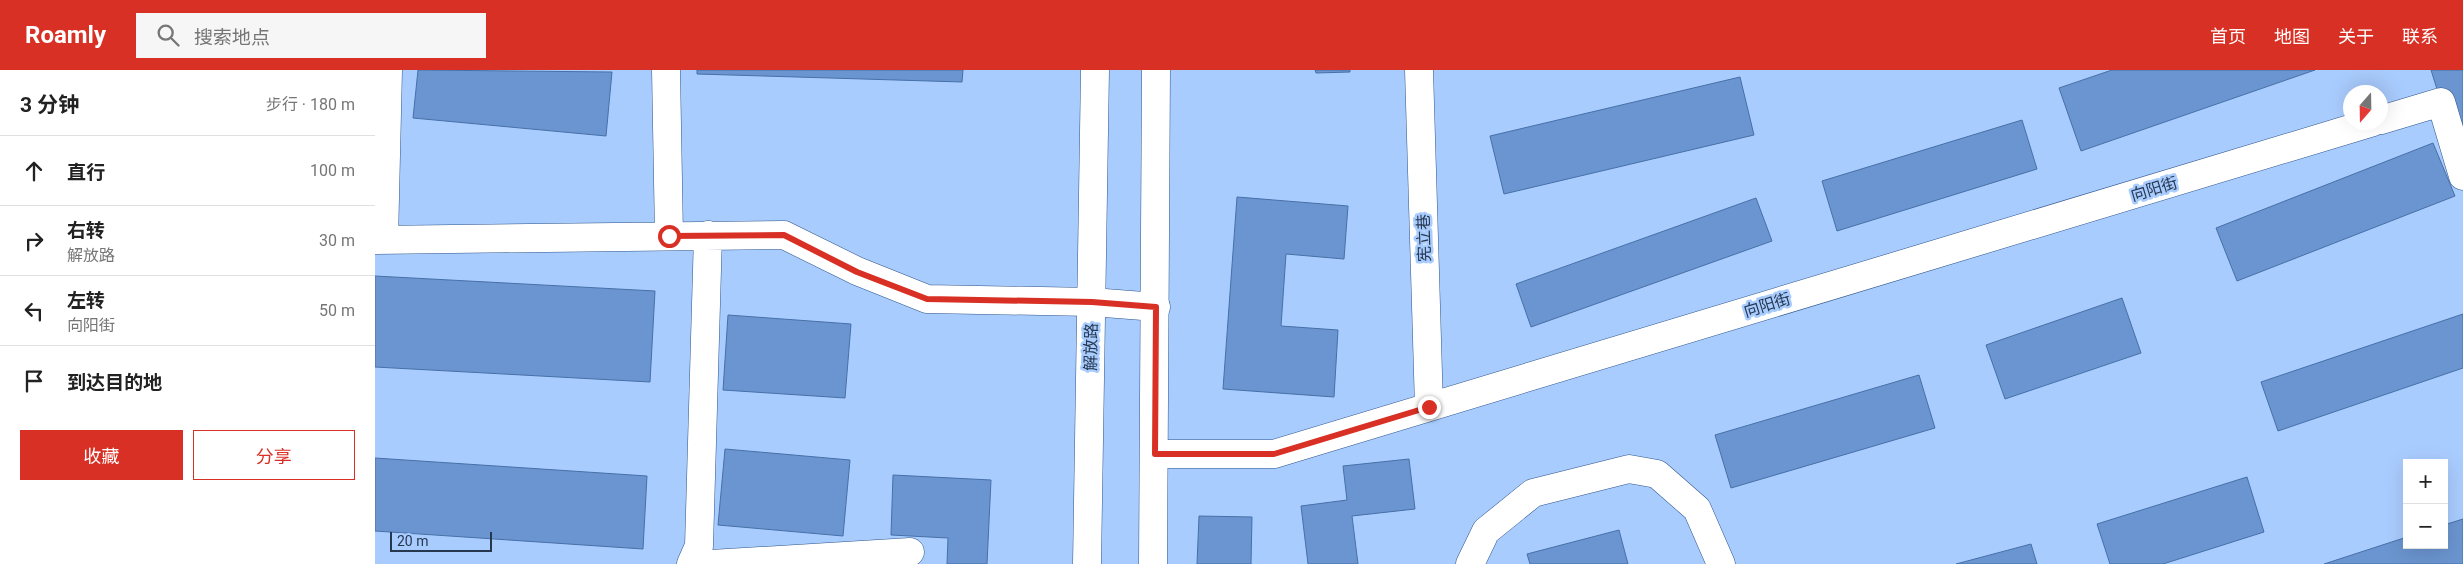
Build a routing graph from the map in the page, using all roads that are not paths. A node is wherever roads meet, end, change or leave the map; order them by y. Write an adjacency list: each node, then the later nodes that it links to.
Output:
1 (388, 70): 11 (street)
2 (666, 70): 10 (street)
3 (1095, 70): 12 (street, 解放路)
4 (1156, 70): 13 (street)
5 (1419, 70): 14 (street, 宪立巷)
6 (2388, 118): 8 (street)
7 (2347, 130): 14 (street, 向阳街)
8 (2463, 176)
9 (708, 235): 10 (street); 12 (street); 17 (street)
10 (669, 236): 11 (street)
11 (379, 240)
12 (1092, 302): 13 (street); 19 (street, 解放路)
13 (1156, 307): 15 (street)
14 (1429, 407): 15 (street, 向阳街)
15 (1155, 454): 20 (street)
16 (910, 552): 18 (street)
17 (691, 564)
18 (711, 564)
19 (1087, 564)
20 (1153, 564)
21 (1469, 564): 22 (street)
22 (1721, 564)

